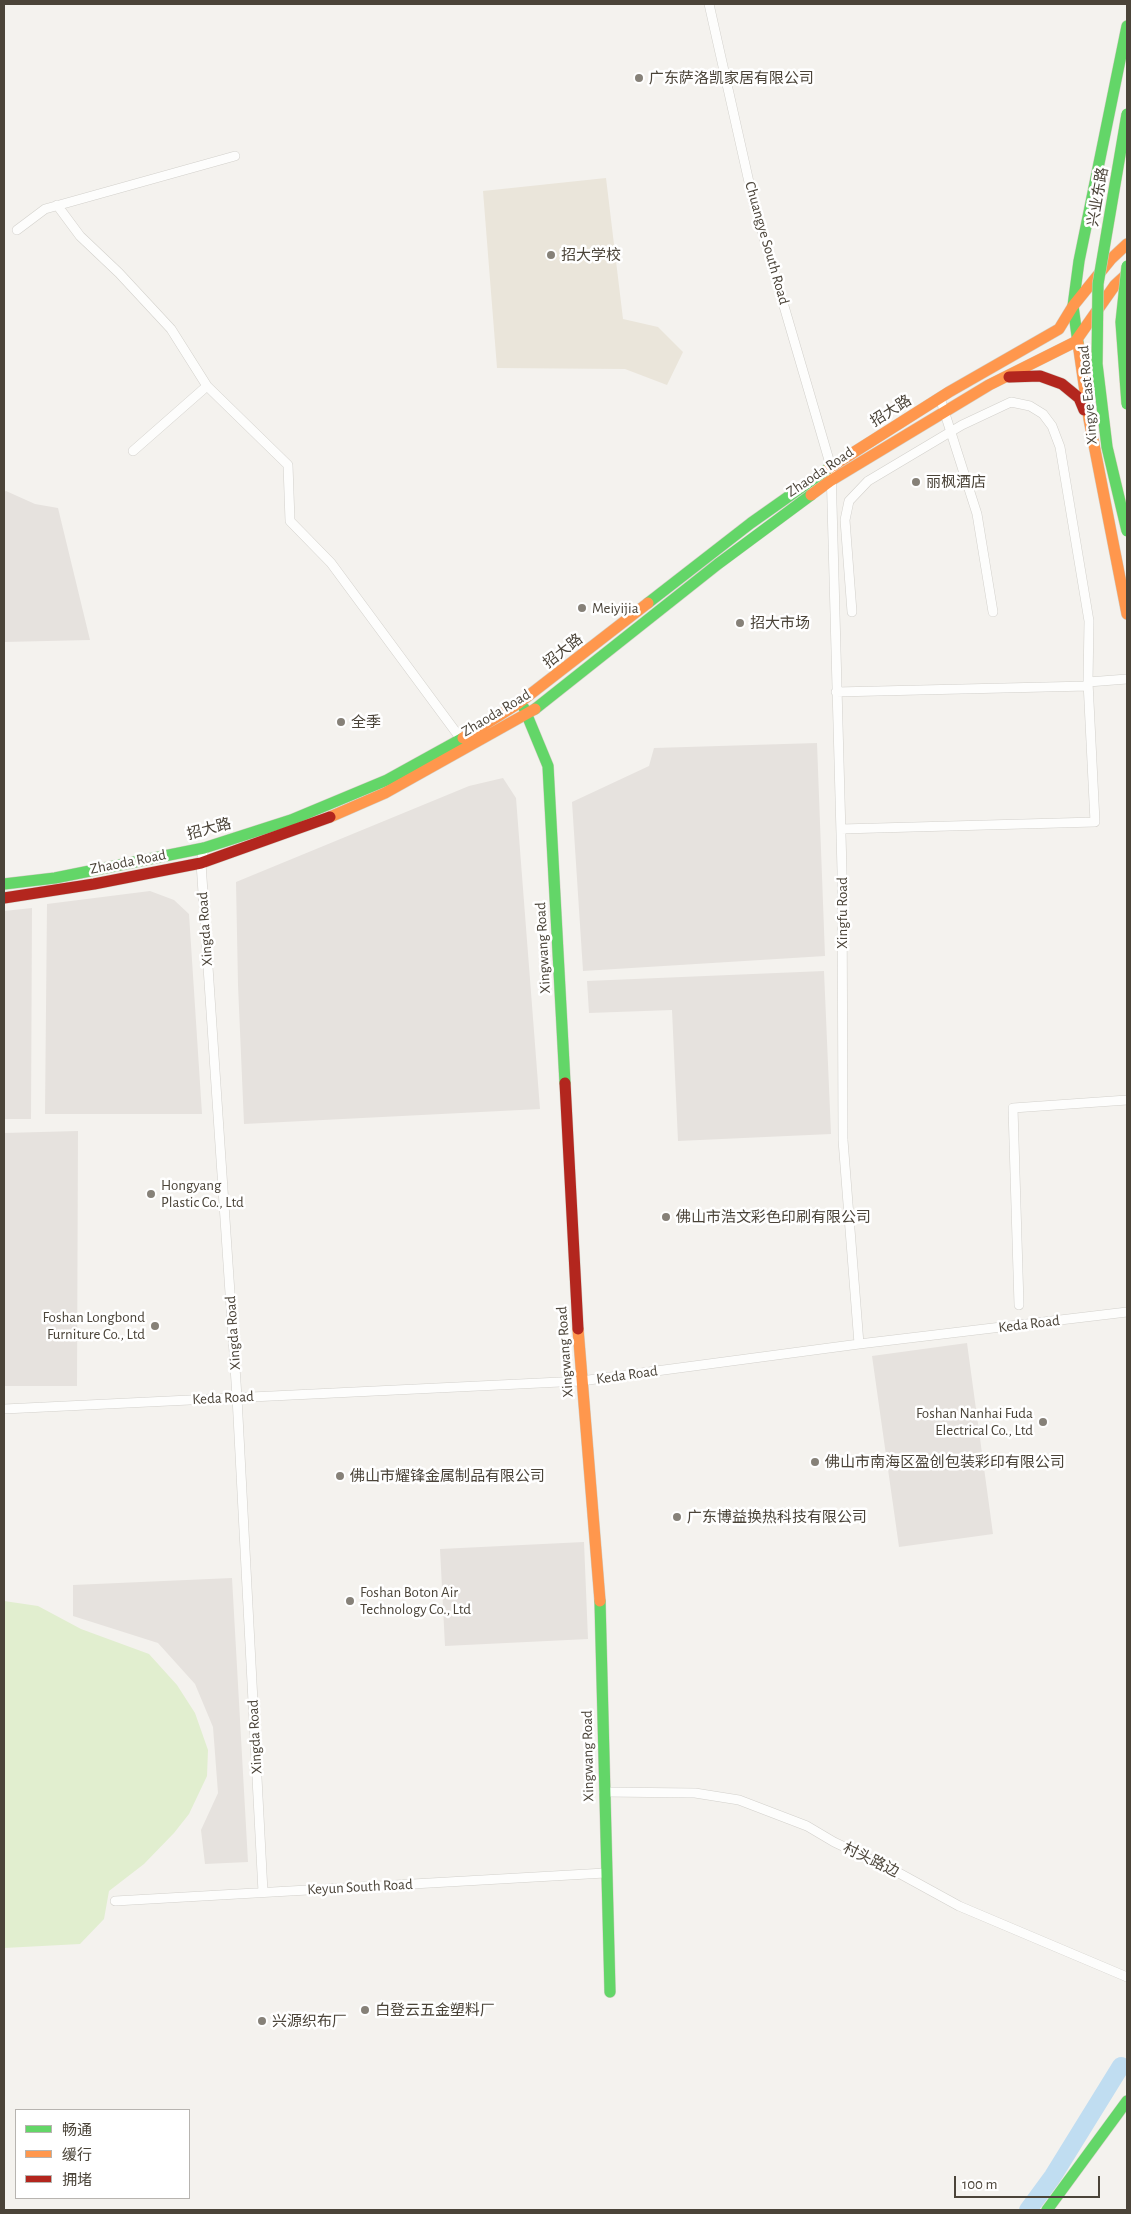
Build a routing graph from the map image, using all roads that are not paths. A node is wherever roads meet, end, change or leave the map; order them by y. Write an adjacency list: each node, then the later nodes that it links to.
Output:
1 (708, 4): 20 (street, Chuangye South Road)
2 (1127, 26): 10 (main road)
3 (1127, 114): 22 (main road, Xingye East Road, bridge)
4 (235, 156): 5 (street)
5 (57, 205): 6 (street); 13 (street)
6 (17, 230)
7 (1127, 244): 10 (main road, 招大路)
8 (1127, 266): 15 (main road, bridge)
9 (1127, 274): 11 (main road)
10 (1073, 306): 11 (main road); 14 (main road, 招大路)
11 (1078, 338): 12 (main road); 17 (main road)
12 (989, 385): 16 (main road, Zhaoda Road); 17 (main road)
13 (207, 386): 19 (street); 31 (street)
14 (940, 398): 16 (street); 20 (main road, 招大路)
15 (1127, 404)
16 (945, 411): 18 (street); 21 (main road, Zhaoda Road)
17 (1089, 419): 25 (main road)
18 (951, 431): 23 (street); 24 (street); 27 (street)
19 (133, 451)
20 (831, 467): 21 (street, Chuangye South Road); 29 (main road, 招大路)
21 (830, 481): 28 (street, Xingfu Road); 30 (main road, Zhaoda Road)
22 (1127, 531)
23 (852, 612)
24 (993, 612)
25 (1127, 614)
26 (1127, 679): 27 (street)
27 (1088, 684): 28 (street); 32 (street)
28 (836, 692): 32 (street, Xingfu Road)
29 (519, 703): 30 (main road, Xingwang Road); 31 (main road, 招大路)
30 (528, 714): 34 (main road, Zhaoda Road); 41 (main road, Xingwang Road)
31 (461, 739): 33 (main road, 招大路)
32 (841, 829): 40 (street, Xingfu Road)
33 (204, 848): 34 (street, Xingda Road); 35 (main road, 招大路)
34 (201, 863): 36 (main road, Zhaoda Road); 42 (street, Xingda Road)
35 (4, 884)
36 (4, 898)
37 (1127, 1100): 38 (street)
38 (1019, 1305)
39 (1127, 1312): 40 (street, Keda Road)
40 (859, 1344): 41 (street, Keda Road)
41 (581, 1381): 42 (street, Keda Road); 44 (main road, Xingwang Road)
42 (237, 1397): 43 (street, Keda Road); 46 (street, Xingda Road)
43 (4, 1409)
44 (604, 1792): 45 (main road, Xingwang Road); 48 (street, 村头路边)
45 (605, 1873): 46 (street, Keyun South Road); 49 (main road, Xingwang Road)
46 (263, 1892): 47 (street, Keyun South Road)
47 (114, 1901)
48 (1127, 1976)
49 (610, 1992)
50 (1127, 2101): 51 (main road)
51 (1047, 2210)

